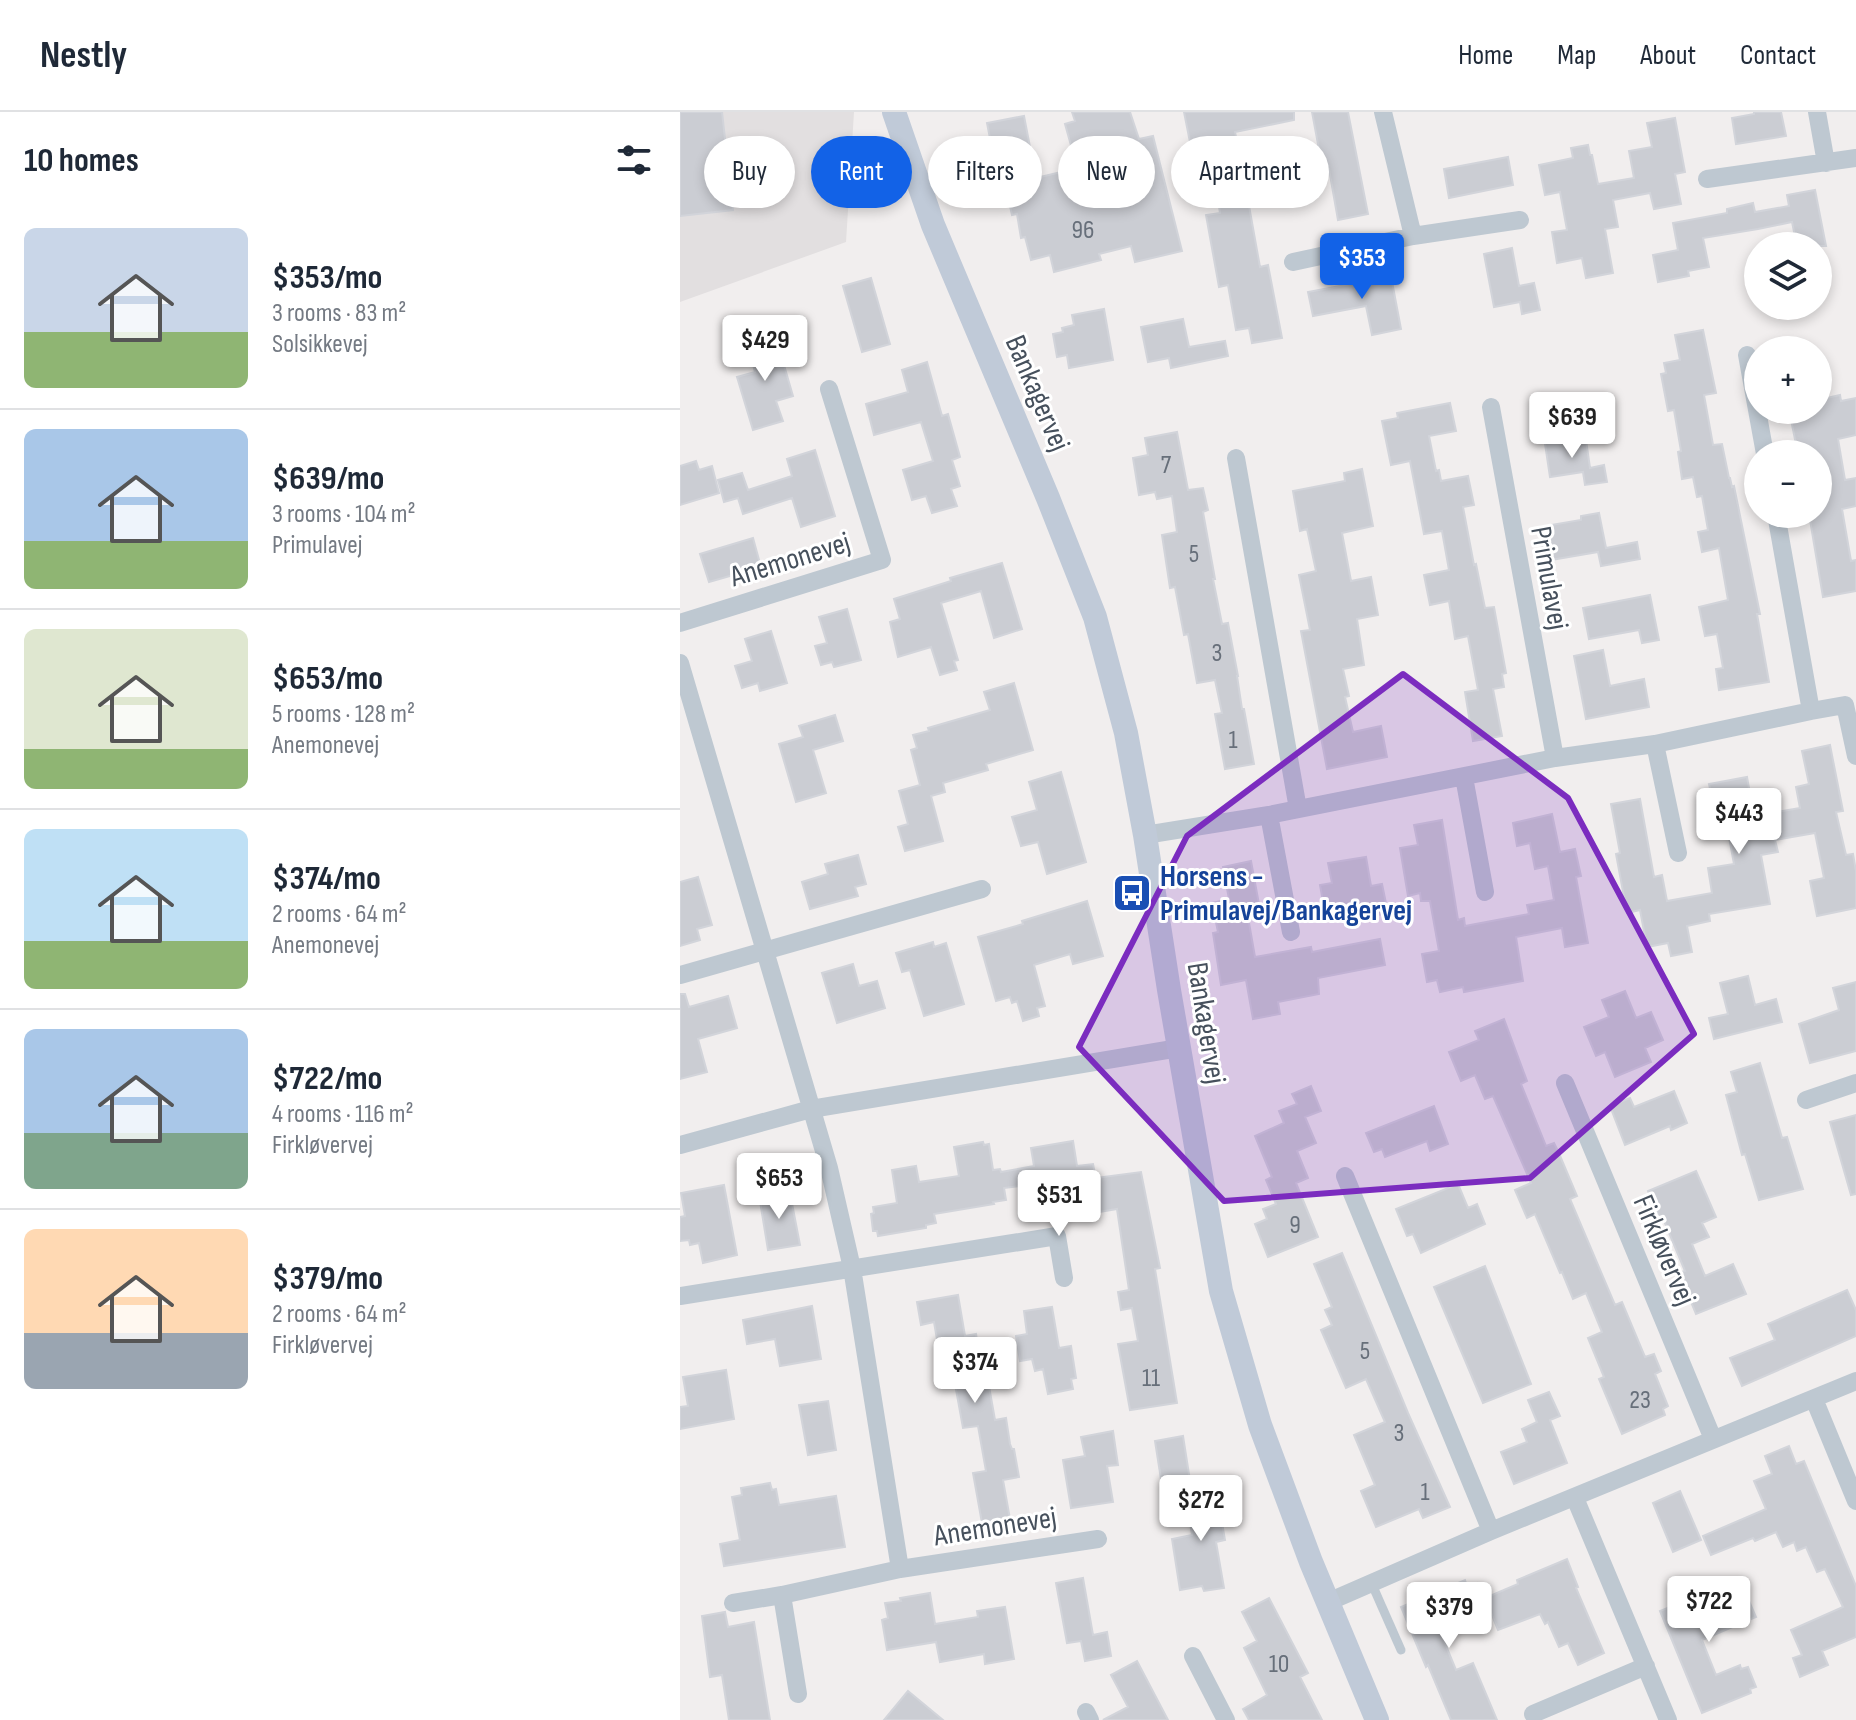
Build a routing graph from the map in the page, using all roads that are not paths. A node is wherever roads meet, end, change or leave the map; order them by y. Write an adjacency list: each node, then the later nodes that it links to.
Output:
1 (894, 112): 23 (street, Bankagervej)
2 (1383, 112): 8 (street)
3 (1817, 112): 5 (street)
4 (1856, 158): 5 (street)
5 (1826, 163): 6 (street)
6 (1707, 179)
7 (1520, 220): 8 (street)
8 (1413, 236): 9 (street)
9 (1293, 262)
10 (829, 389): 14 (street, Anemonevej)
11 (1491, 407): 19 (street, Primulavej)
12 (1236, 458): 21 (street)
13 (1778, 528): 16 (street)
14 (680, 623)
15 (680, 663): 28 (street, Anemonevej)
16 (1811, 711): 17 (street); 18 (street)
17 (1655, 744): 19 (street); 24 (street)
18 (1856, 756)
19 (1555, 758): 20 (street)
20 (1464, 777): 21 (street); 26 (street)
21 (1298, 809): 22 (street)
22 (1269, 815): 23 (street); 27 (street)
23 (1145, 835): 30 (street, Bankagervej)
24 (1678, 853)
25 (982, 889): 28 (street)
26 (1485, 892)
27 (1291, 932)
28 (765, 951): 29 (street); 34 (street, Anemonevej)
29 (680, 975)
30 (1179, 1048): 34 (street); 50 (street, Bankagervej)
31 (1565, 1083): 42 (street, Firkløvervej)
32 (1856, 1083): 33 (street)
33 (1806, 1100)
34 (811, 1109): 35 (street); 37 (street, Anemonevej)
35 (680, 1145)
36 (1345, 1176): 45 (street)
37 (852, 1268): 38 (street); 39 (street); 47 (street, Anemonevej)
38 (1064, 1278)
39 (680, 1296)
40 (1856, 1381): 41 (street)
41 (1814, 1399): 42 (street); 44 (street)
42 (1713, 1439): 43 (street)
43 (1575, 1498): 45 (street); 54 (street)
44 (1856, 1501)
45 (1491, 1531): 48 (street)
46 (1098, 1539): 47 (street, Anemonevej)
47 (900, 1569): 49 (street, Anemonevej)
48 (1371, 1582): 50 (street); 52 (lane)
49 (782, 1595): 51 (street, Anemonevej); 55 (street)
50 (1328, 1602): 58 (street, Bankagervej)
51 (733, 1603)
52 (1401, 1650)
53 (1193, 1656): 57 (street)
54 (1646, 1666): 56 (street); 59 (street)
55 (798, 1694)
56 (1533, 1714)
57 (1226, 1720)
58 (1377, 1720)
59 (1668, 1720)

